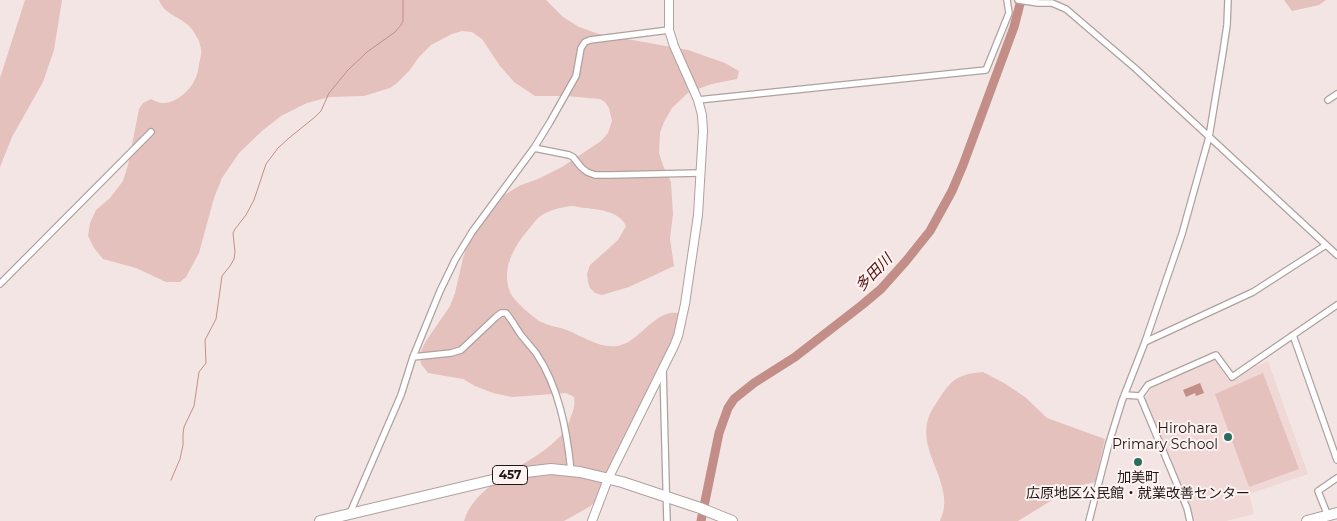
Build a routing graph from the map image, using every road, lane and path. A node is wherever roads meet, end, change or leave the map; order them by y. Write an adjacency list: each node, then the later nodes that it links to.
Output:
1 (669, 0): 5 (street)
2 (1007, 0): 7 (street)
3 (1018, 0): 10 (street)
4 (1228, 0): 10 (street)
5 (669, 30): 7 (street); 11 (street)
6 (1337, 94): 8 (street)
7 (698, 100): 12 (street)
8 (1328, 100)
9 (151, 132): 15 (street)
10 (1209, 137): 13 (street); 18 (street)
11 (534, 148): 12 (street); 19 (street)
12 (700, 173): 20 (street)
13 (1326, 245): 14 (street); 18 (street)
14 (1337, 256)
15 (0, 284)
16 (1337, 305): 17 (street)
17 (1293, 335): 22 (street); 23 (street)
18 (1145, 342): 21 (street)
19 (413, 357): 24 (street); 28 (street)
20 (663, 366): 26 (street); 27 (street)
21 (1125, 394): 22 (street); 34 (street)
22 (1140, 396): 35 (street)
23 (1337, 460)
24 (571, 471): 26 (highway, 457); 28 (highway, 457)
25 (1337, 478): 29 (street)
26 (608, 479): 27 (highway, 457); 31 (street)
27 (667, 497): 32 (street); 33 (highway, 457)
28 (350, 513): 30 (highway, 457)
29 (1333, 514): 36 (highway)
30 (320, 521)
31 (592, 521)
32 (668, 521)
33 (732, 521)
34 (1090, 521)
35 (1190, 521)
36 (1307, 521)

